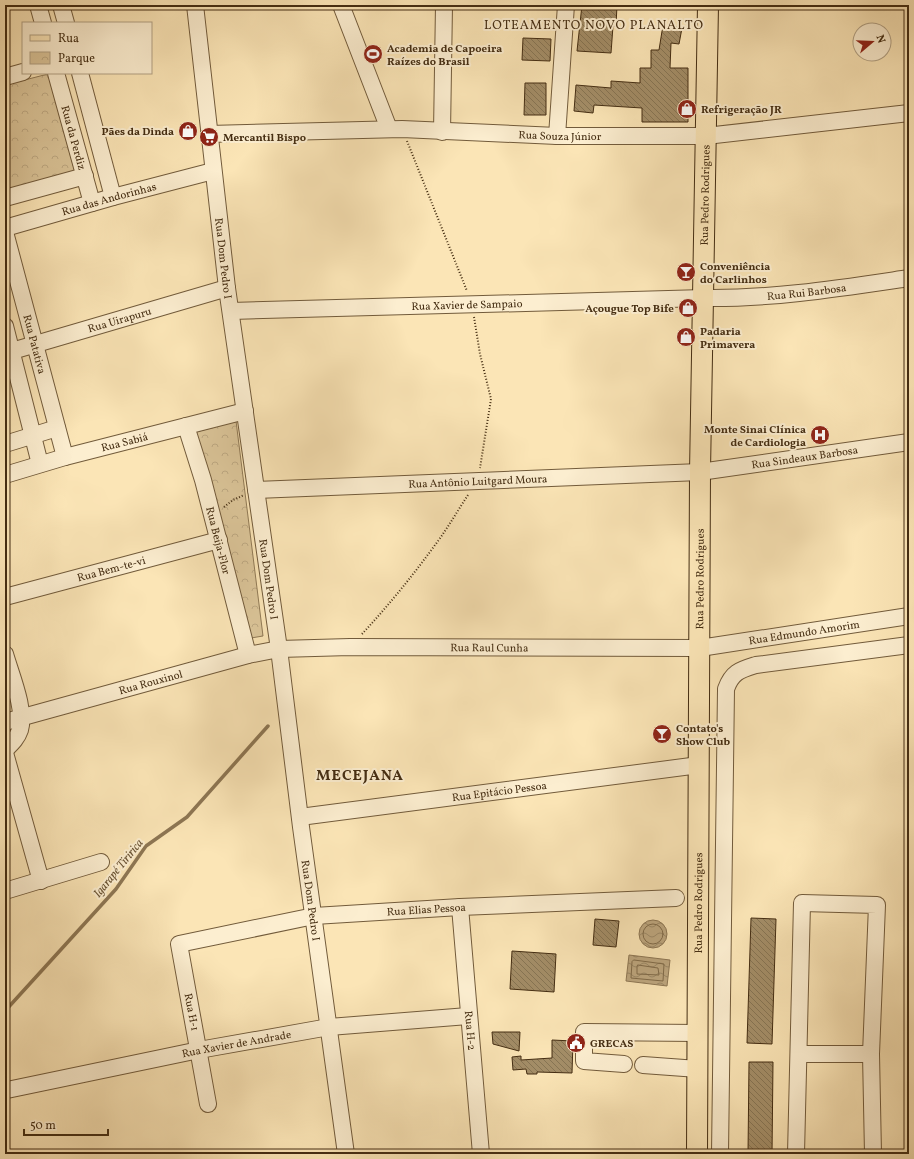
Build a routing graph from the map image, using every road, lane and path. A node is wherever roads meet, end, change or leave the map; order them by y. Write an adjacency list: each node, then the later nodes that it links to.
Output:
1 (38, 5): 8 (street)
2 (60, 5): 9 (street)
3 (195, 5): 17 (street, Rua Dom Pedro I)
4 (341, 5): 15 (street)
5 (444, 5): 16 (street)
6 (566, 5): 18 (street)
7 (708, 5): 19 (main road, Rua Pedro Rodrigues)
8 (43, 22)
9 (66, 22)
10 (22, 72): 13 (street)
11 (56, 74): 21 (street, Rua da Perdiz)
12 (80, 74): 22 (street, Rua da Perdiz)
13 (5, 77)
14 (909, 113): 19 (street, Rua Souza Júnior)
15 (396, 129): 16 (street, Rua Souza Júnior); 17 (street, Rua Souza Júnior); 30 (path)
16 (442, 132): 18 (street, Rua Souza Júnior)
17 (210, 134): 20 (street, Rua Dom Pedro I)
18 (557, 136): 19 (street, Rua Souza Júnior)
19 (706, 136): 29 (main road, Rua Pedro Rodrigues)
20 (213, 170): 22 (street, Rua das Andorinhas); 28 (street, Rua Dom Pedro I)
21 (85, 176): 23 (street); 24 (street, Rua da Perdiz)
22 (113, 197): 24 (street, Rua das Andorinhas)
23 (5, 198)
24 (92, 203): 25 (street, Rua das Andorinhas)
25 (5, 228)
26 (5, 232): 33 (street, Rua Patativa)
27 (909, 278): 29 (street, Rua Rui Barbosa)
28 (228, 288): 31 (street, Rua Dom Pedro I); 33 (street, Rua Uirapuru)
29 (704, 298): 30 (street, Rua Xavier de Sampaio); 43 (main road, Rua Pedro Rodrigues)
30 (472, 304): 31 (street, Rua Xavier de Sampaio); 45 (path)
31 (231, 311): 35 (street, Rua Dom Pedro I)
32 (5, 326): 34 (street)
33 (35, 343): 34 (street, Rua Uirapuru); 37 (street, Rua Patativa)
34 (12, 351): 38 (street)
35 (245, 411): 36 (street, Rua Sabiá); 46 (street, Rua Dom Pedro I)
36 (186, 426): 41 (street, Rua Sabiá); 47 (street, Rua Beija-Flor)
37 (56, 428): 38 (street); 41 (street, Rua Patativa)
38 (32, 436): 40 (street); 42 (street)
39 (909, 442): 43 (street, Rua Sindeaux Barbosa)
40 (5, 444)
41 (65, 457): 42 (street, Rua Sabiá)
42 (40, 464): 44 (street, Rua Sabiá)
43 (700, 472): 45 (street, Rua Antônio Luitgard Moura); 52 (main road, Rua Pedro Rodrigues)
44 (5, 474)
45 (477, 482): 46 (street, Rua Antônio Luitgard Moura); 51 (path)
46 (256, 490): 47 (path); 53 (street, Rua Dom Pedro I)
47 (217, 533): 48 (street, Rua Bem-te-vi); 55 (street, Rua Beija-Flor)
48 (5, 597)
49 (909, 616): 52 (street, Rua Edmundo Amorim)
50 (909, 645): 83 (street)
51 (350, 647): 52 (street, Rua Raul Cunha); 53 (street, Rua Raul Cunha)
52 (700, 648): 60 (main road, Rua Pedro Rodrigues)
53 (279, 649): 55 (street, Rua Rouxinol); 61 (street, Rua Dom Pedro I)
54 (5, 654): 56 (street)
55 (248, 655): 56 (street, Rua Rouxinol)
56 (22, 716): 57 (street, Rua Rouxinol); 58 (street)
57 (5, 722)
58 (5, 750)
59 (5, 753): 63 (street)
60 (699, 765): 61 (street, Rua Epitácio Pessoa); 71 (main road, Rua Pedro Rodrigues)
61 (300, 817): 67 (street, Rua Dom Pedro I)
62 (101, 862): 63 (street)
63 (41, 881): 64 (street)
64 (5, 891)
65 (676, 898): 66 (street, Rua Elias Pessoa)
66 (460, 907): 67 (street, Rua Elias Pessoa); 69 (street, Rua H-2)
67 (314, 916): 68 (street, Rua Elias Pessoa); 70 (street, Rua Dom Pedro I)
68 (179, 944): 72 (street, Rua H-1)
69 (468, 1016): 70 (street, Rua Xavier de Andrade); 81 (street, Rua H-2)
70 (329, 1027): 72 (street, Rua Xavier de Andrade); 80 (street, Rua Dom Pedro I)
71 (698, 1033): 75 (street); 77 (main road, Rua Pedro Rodrigues)
72 (199, 1050): 78 (street, Rua Xavier de Andrade); 79 (street, Rua H-1)
73 (798, 1054): 74 (street); 74 (street); 84 (street)
74 (871, 1054): 85 (street)
75 (624, 1064)
76 (643, 1065): 77 (street)
77 (698, 1069): 82 (main road, Rua Pedro Rodrigues)
78 (7, 1090)
79 (208, 1104)
80 (346, 1154)
81 (481, 1154)
82 (697, 1154)
83 (720, 1154)
84 (796, 1154)
85 (872, 1154)

